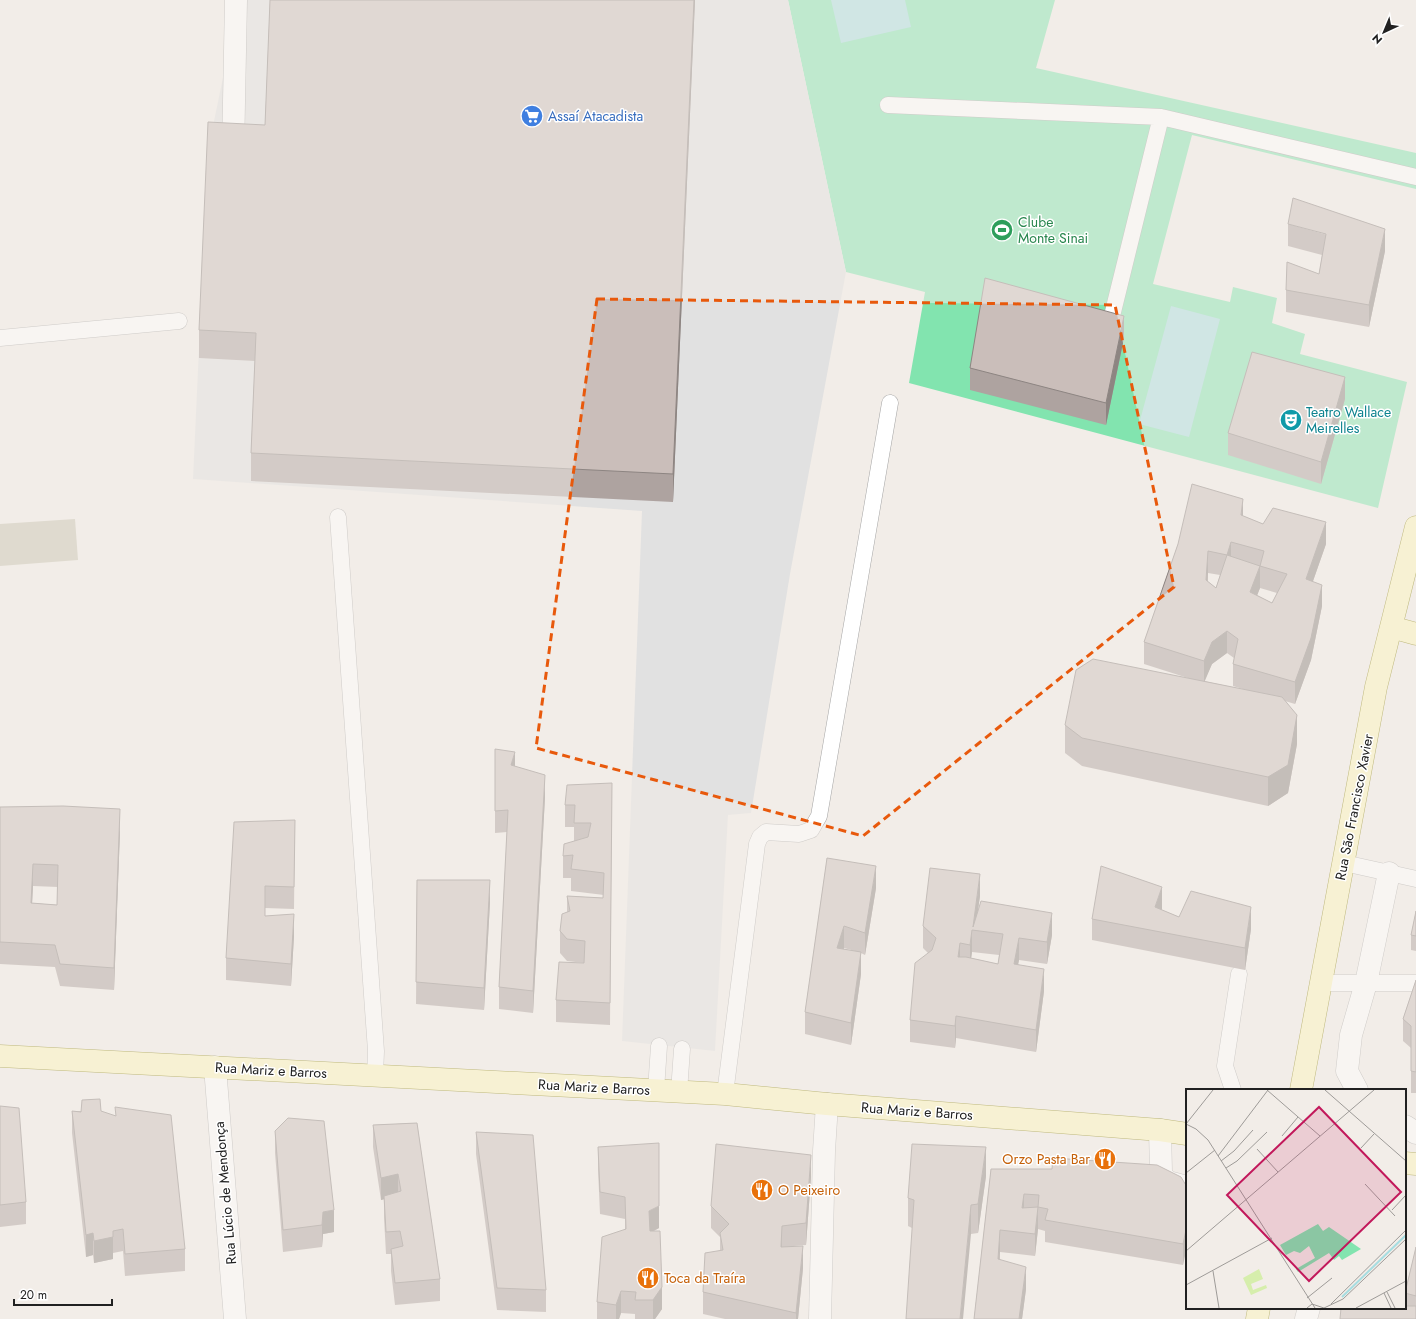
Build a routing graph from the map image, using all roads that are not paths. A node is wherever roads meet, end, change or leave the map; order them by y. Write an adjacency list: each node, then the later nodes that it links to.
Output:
1 (236, 0): 4 (street)
2 (888, 105): 3 (lane)
3 (1161, 118): 5 (lane); 6 (lane)
4 (233, 175)
5 (1416, 177)
6 (1111, 320)
7 (179, 321): 8 (lane)
8 (0, 338)
9 (890, 403): 31 (lane)
10 (338, 517): 25 (lane)
11 (1416, 527): 12 (street, Rua São Francisco Xavier)
12 (1391, 627): 13 (street); 14 (street, Rua São Francisco Xavier)
13 (1416, 634)
14 (1344, 863): 15 (lane); 18 (street, Rua São Francisco Xavier)
15 (1389, 873): 16 (lane); 19 (street)
16 (1416, 879)
17 (1240, 974): 26 (lane)
18 (1321, 983): 19 (lane); 27 (street, Rua São Francisco Xavier)
19 (1366, 983): 20 (lane); 28 (street)
20 (1416, 983)
21 (659, 1046): 29 (lane)
22 (682, 1049): 30 (lane)
23 (0, 1056): 24 (street, Rua Mariz e Barros)
24 (214, 1067): 25 (street, Rua Mariz e Barros); 42 (street, Rua Lúcio de Mendonça)
25 (375, 1076): 29 (street, Rua Mariz e Barros)
26 (1233, 1089)
27 (1301, 1089)
28 (1356, 1089)
29 (656, 1090): 30 (street, Rua Mariz e Barros)
30 (679, 1092): 31 (street, Rua Mariz e Barros)
31 (725, 1094): 32 (street, Rua Mariz e Barros)
32 (827, 1104): 34 (street, Rua Mariz e Barros); 43 (street)
33 (1406, 1127): 36 (street)
34 (1160, 1130): 35 (street, Rua Mariz e Barros); 39 (street)
35 (1186, 1134)
36 (1416, 1134)
37 (1406, 1163): 38 (street)
38 (1416, 1164)
39 (1186, 1187)
40 (1259, 1309): 44 (street)
41 (1309, 1309): 45 (street)
42 (236, 1319)
43 (820, 1319)
44 (1257, 1319)
45 (1306, 1319)

